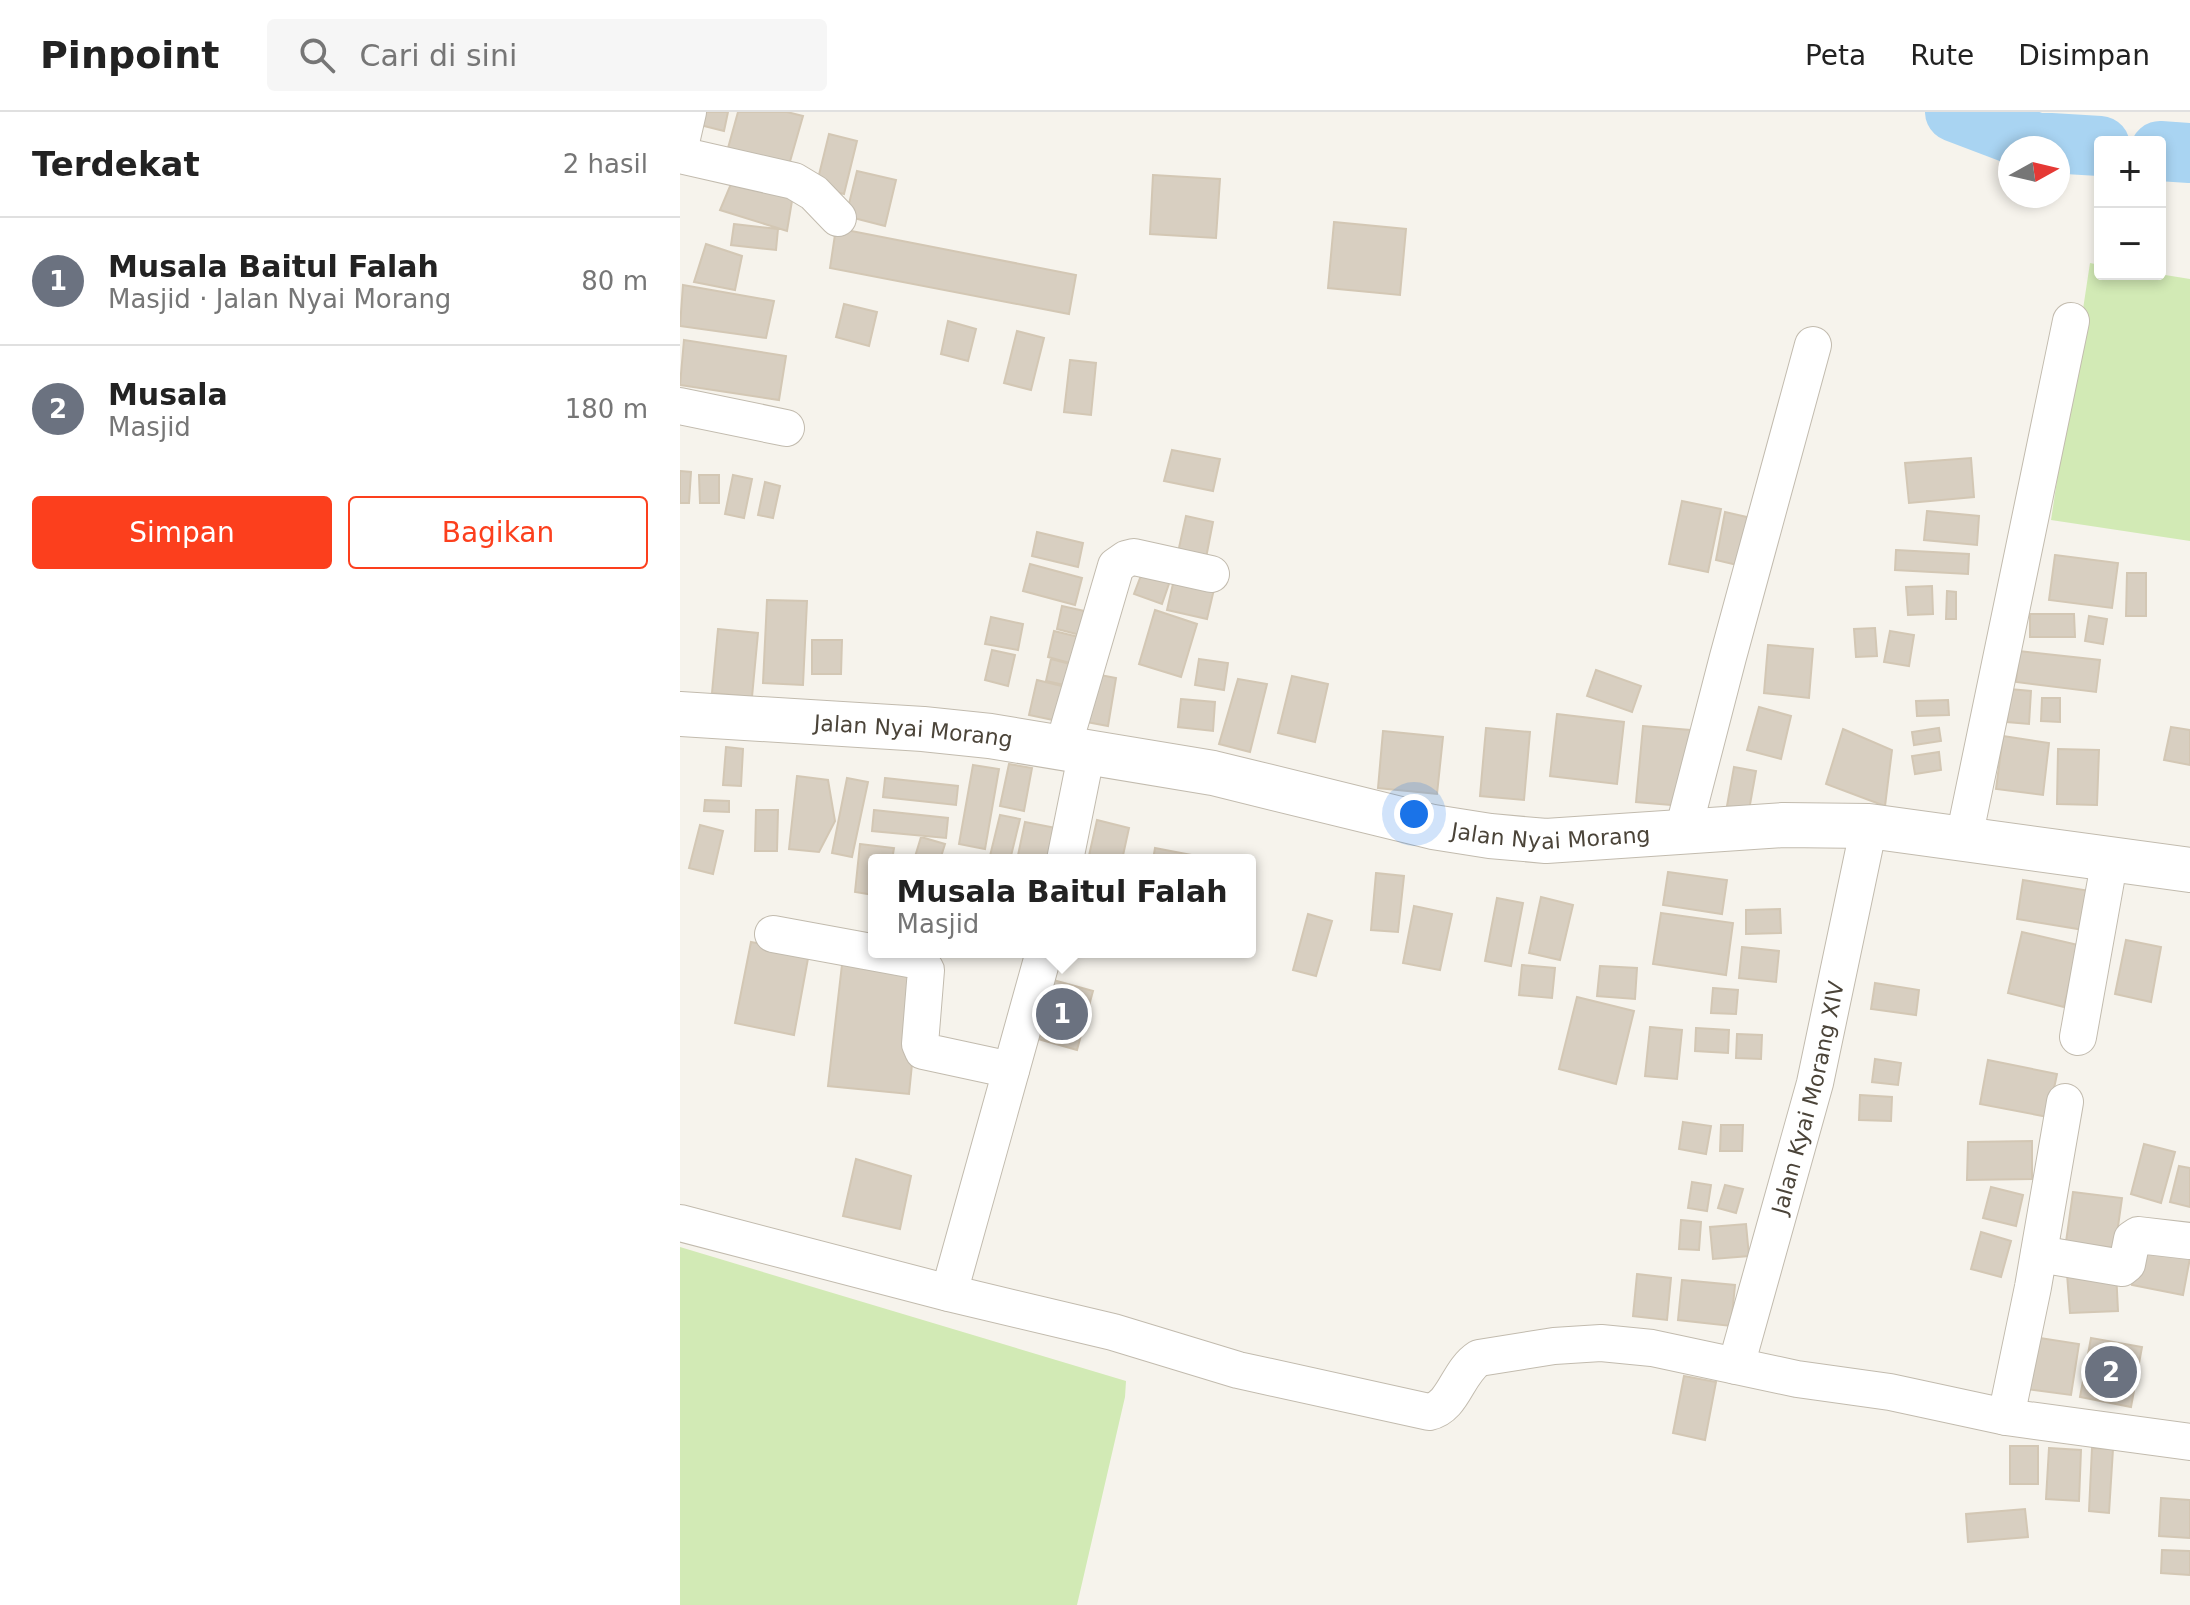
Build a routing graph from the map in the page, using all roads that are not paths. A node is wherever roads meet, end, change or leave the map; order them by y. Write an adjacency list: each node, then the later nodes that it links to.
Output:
1 (688, 112): 2 (street)
2 (680, 147)
3 (680, 155): 4 (street)
4 (838, 218)
5 (2071, 321): 14 (street)
6 (1813, 345): 13 (street)
7 (680, 406): 8 (street)
8 (786, 428)
9 (1211, 574): 11 (street)
10 (680, 714): 11 (street, Jalan Nyai Morang)
11 (1075, 749): 13 (street, Jalan Nyai Morang); 15 (street)
12 (1869, 826): 13 (street, Jalan Nyai Morang); 14 (street, Jalan Nyai Morang); 29 (street, Jalan Kyai Morang XIV)
13 (1683, 831)
14 (1964, 838): 16 (street, Jalan Nyai Morang)
15 (1066, 854)
16 (2110, 858): 17 (street, Jalan Nyai Morang); 22 (street)
17 (2190, 870)
18 (773, 934): 19 (street)
19 (868, 952)
20 (897, 958): 23 (street)
21 (1042, 958): 23 (street)
22 (2078, 1037)
23 (1011, 1070): 28 (street)
24 (2065, 1102): 27 (street)
25 (680, 1223): 28 (street)
26 (2190, 1241): 27 (street)
27 (2039, 1254): 30 (street)
28 (949, 1293): 29 (street)
29 (1736, 1366): 30 (street)
30 (2006, 1417): 31 (street)
31 (2190, 1442)

